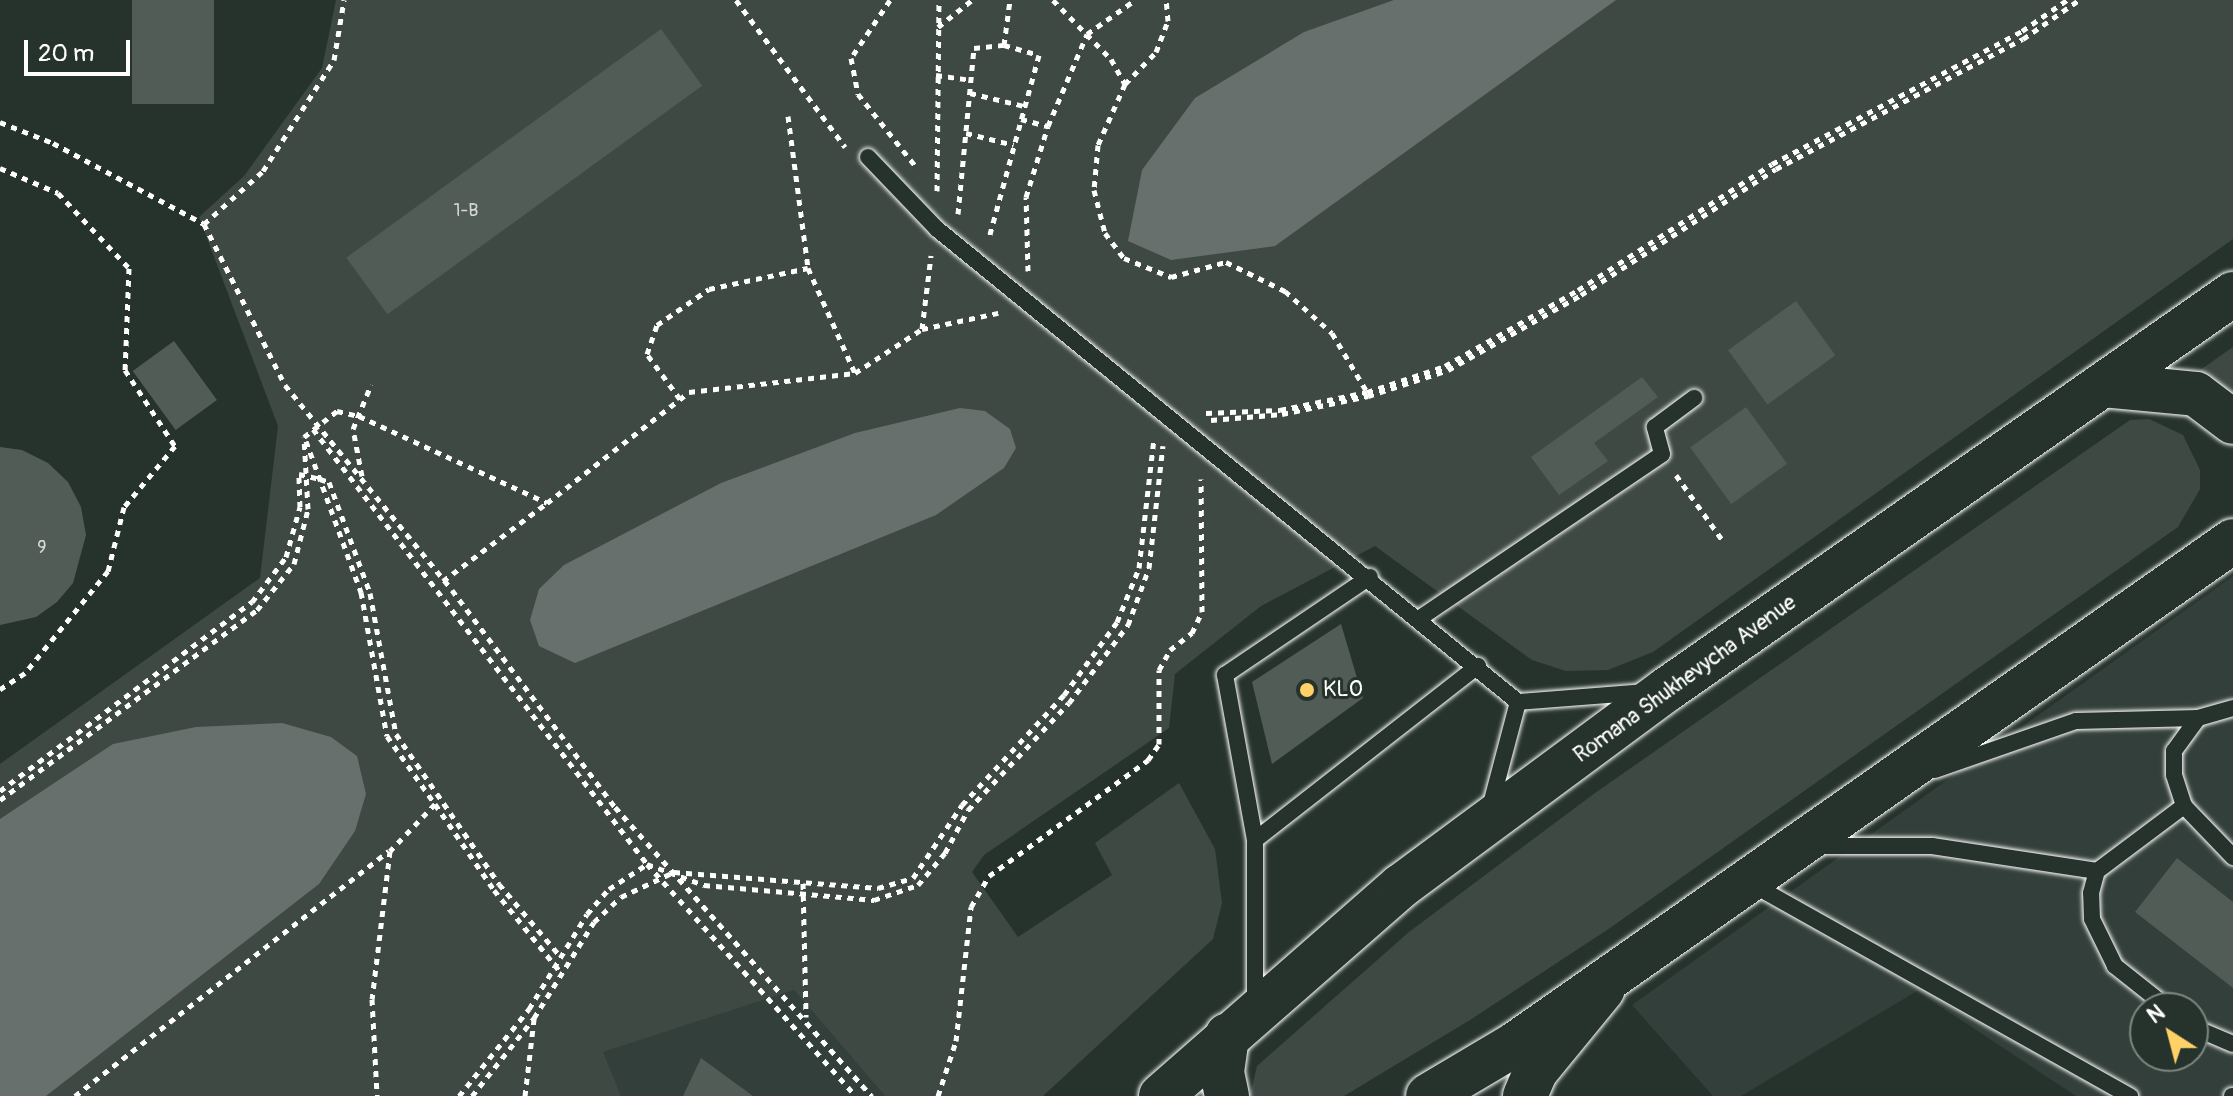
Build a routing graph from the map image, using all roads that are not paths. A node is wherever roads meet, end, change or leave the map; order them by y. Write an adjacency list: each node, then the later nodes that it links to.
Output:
1 (861, 158): 7 (lane)
2 (2233, 294): 3 (main road, Romana Shukhevycha Avenue)
3 (2103, 385): 5 (main road); 10 (main road, Romana Shukhevycha Avenue)
4 (1694, 398): 8 (lane)
5 (2233, 422)
6 (2233, 541): 14 (main road)
7 (1370, 577): 8 (lane); 17 (lane)
8 (1420, 618): 9 (lane)
9 (1478, 666): 11 (lane); 17 (lane)
10 (1666, 690): 11 (lane); 16 (main road, Romana Shukhevycha Avenue)
11 (1518, 702): 16 (lane)
12 (2233, 708): 13 (lane)
13 (2198, 718): 14 (lane); 15 (lane)
14 (1888, 786): 18 (main road)
15 (2184, 806): 19 (lane); 20 (lane)
16 (1487, 823): 24 (main road, Romana Shukhevycha Avenue)
17 (1255, 840): 24 (lane)
18 (1801, 846): 20 (lane); 21 (main road)
19 (2233, 857)
20 (2097, 871): 23 (lane)
21 (1748, 883): 22 (main road); 31 (lane)
22 (1612, 977): 29 (main road); 30 (main road)
23 (2148, 992)
24 (1241, 1024): 27 (main road, Romana Shukhevycha Avenue); 28 (main road)
25 (2209, 1032): 26 (lane)
26 (2230, 1039)
27 (1161, 1096)
28 (1227, 1096)
29 (1428, 1096)
30 (1525, 1096)
31 (2130, 1096)

